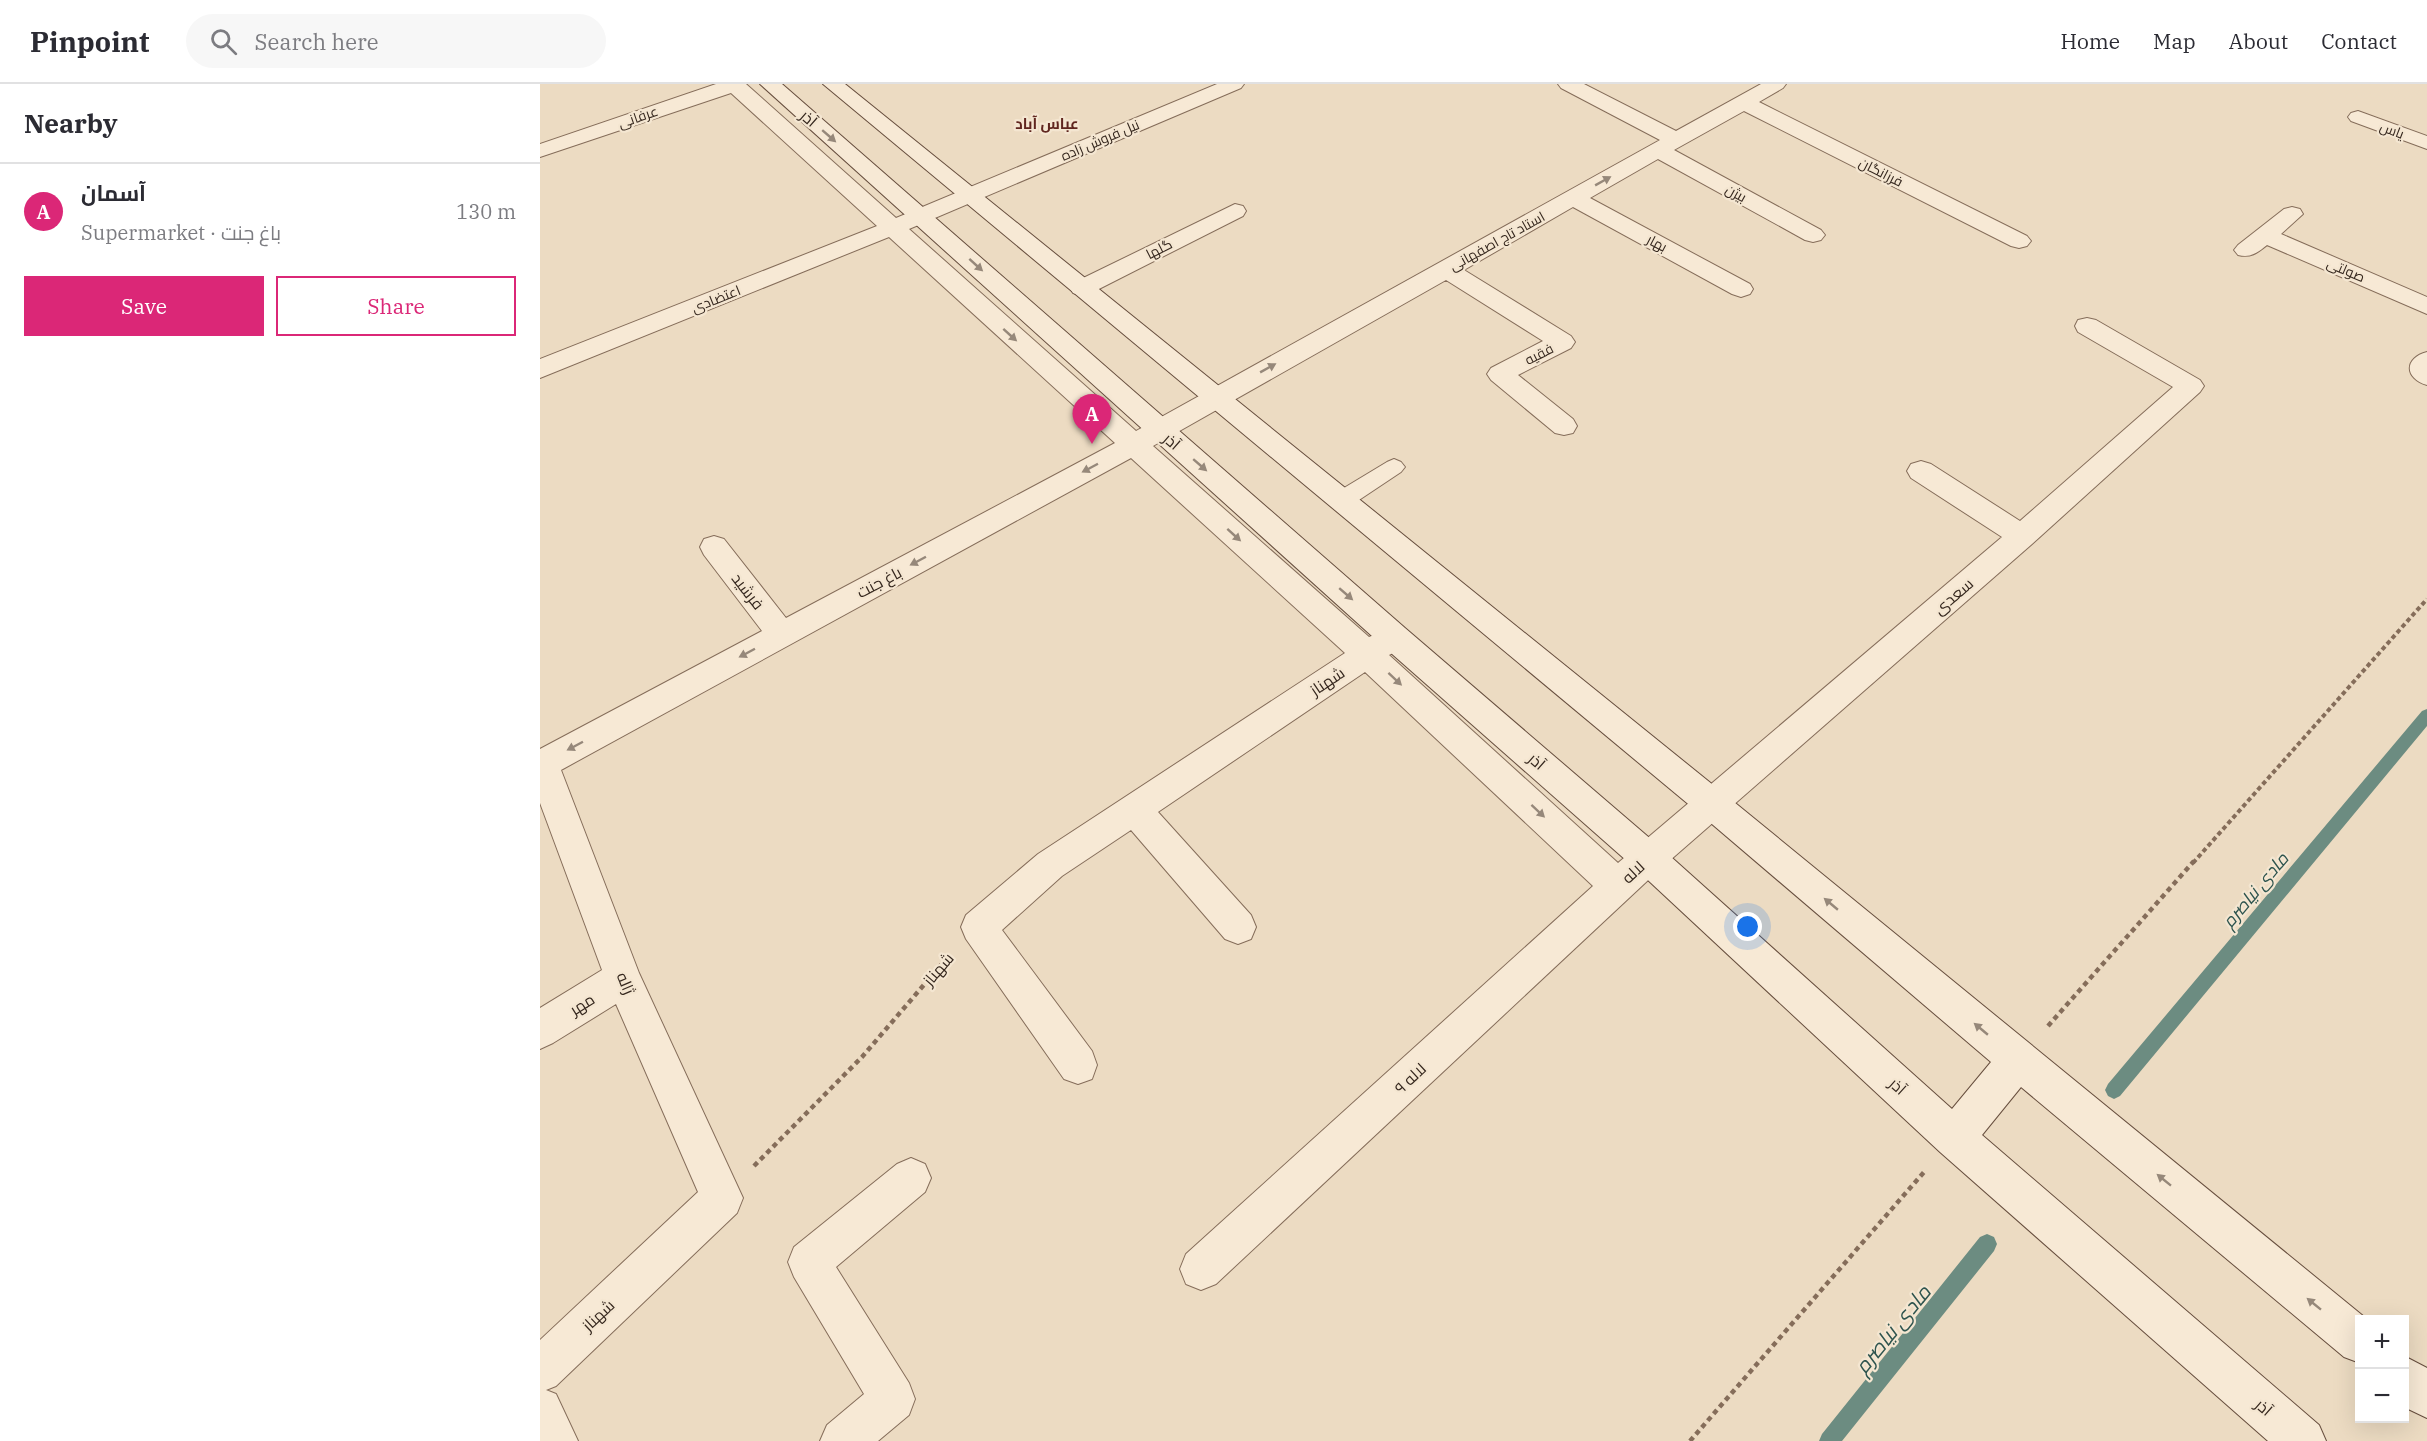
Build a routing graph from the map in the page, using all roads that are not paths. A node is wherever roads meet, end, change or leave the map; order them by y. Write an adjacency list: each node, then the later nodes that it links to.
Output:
1 (734, 84): 11 (street, عرفانی); 16 (street, آذر)
2 (770, 84): 16 (street, آذر, one-way to 16)
3 (833, 84): 12 (street)
4 (1234, 84): 12 (street, نیل فروش زاده)
5 (1568, 84): 10 (street)
6 (1776, 84): 7 (street, استاد تاج اصفهانی)
7 (1743, 102): 10 (street, استاد تاج اصفهانی); 19 (street, فرزانگان)
8 (2358, 117): 9 (street, یاس)
9 (2427, 143)
10 (1667, 145): 13 (street, استاد تاج اصفهانی, one-way to 10); 17 (street, بیژن)
11 (540, 151)
12 (967, 195): 16 (street, نیل فروش زاده); 22 (street)
13 (1573, 198): 21 (street, استاد تاج اصفهانی); 23 (street, بهار)
14 (1235, 211): 22 (street, گلها)
15 (2292, 214): 18 (street)
16 (906, 222): 27 (street, اعتضادی); 31 (street, آذر, one-way to 31)
17 (1813, 235)
18 (2265, 235): 20 (street); 24 (street, صولتی)
19 (2019, 241)
20 (2246, 250)
21 (1446, 269): 29 (street, استاد تاج اصفهانی, one-way to 21); 30 (street, فقیه)
22 (1082, 288): 29 (street)
23 (1742, 289)
24 (2427, 306)
25 (2087, 326): 35 (street, سعدی)
26 (2427, 360): 28 (street)
27 (540, 369)
28 (2427, 376)
29 (1217, 397): 31 (street, باغ جنت); 34 (street)
30 (1564, 426)
31 (1146, 437): 37 (street, باغ جنت, one-way to 37); 38 (street, آذر, one-way to 38)
32 (1394, 467): 34 (lane)
33 (1921, 471): 35 (street)
34 (1342, 500): 40 (street)
35 (2022, 536): 40 (street, سعدی)
36 (714, 547): 37 (street, فرشید)
37 (782, 634): 39 (street, باغ جنت, one-way to 39)
38 (1381, 645): 41 (street, شهناز); 42 (street, آذر); 43 (street, آذر, one-way to 43)
39 (541, 764): 45 (street, ژاله)
40 (1711, 803): 42 (street, سعدی); 47 (street, one-way to 40)
41 (1134, 810): 44 (street); 48 (street, شهناز)
42 (1648, 858): 43 (street, لاله); 49 (street, آذر)
43 (1618, 886): 52 (street, ۹ لاله)
44 (1238, 927)
45 (623, 978): 46 (street, مهر); 51 (street, ژاله)
46 (540, 1030)
47 (2018, 1060): 49 (street); 53 (street, one-way to 47)
48 (1078, 1065)
49 (1954, 1138): 60 (street, آذر)
50 (911, 1178): 59 (street)
51 (722, 1198): 54 (street, شهناز)
52 (1201, 1269)
53 (2355, 1337)
54 (540, 1370)
55 (2409, 1382): 56 (street)
56 (2427, 1396)
57 (540, 1410): 58 (street)
58 (555, 1441)
59 (843, 1441)
60 (2303, 1441)

